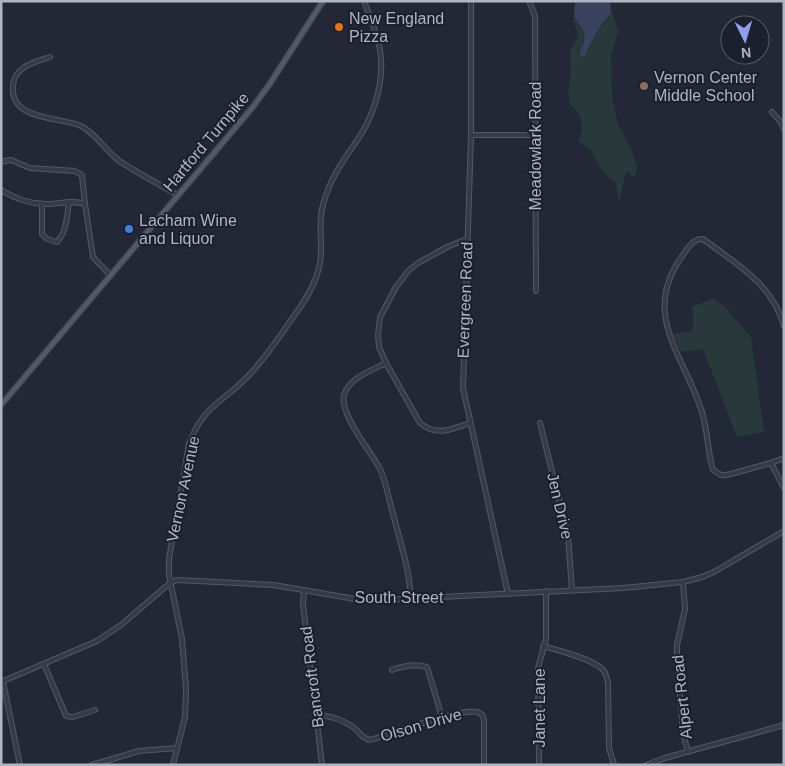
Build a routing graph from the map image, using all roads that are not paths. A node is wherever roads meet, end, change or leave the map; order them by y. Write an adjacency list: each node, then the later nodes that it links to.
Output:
1 (323, 1): 12 (main road, Hartford Turnpike)
2 (364, 1): 29 (street, Vernon Avenue)
3 (471, 1): 8 (street, Evergreen Road)
4 (529, 1): 9 (street, Meadowlark Road)
5 (50, 57): 12 (street)
6 (772, 112): 7 (street)
7 (784, 129)
8 (471, 135): 9 (street); 16 (street, Evergreen Road)
9 (535, 135): 18 (street, Meadowlark Road)
10 (1, 162): 15 (street)
11 (1, 190): 14 (street)
12 (178, 196): 17 (main road, Hartford Turnpike)
13 (69, 202): 14 (street); 14 (street); 15 (street)
14 (42, 204)
15 (86, 204): 17 (street)
16 (467, 240): 20 (street); 23 (street, Evergreen Road)
17 (110, 275): 21 (main road, Hartford Turnpike)
18 (536, 291)
19 (784, 326): 25 (street)
20 (386, 362): 23 (street); 34 (street)
21 (1, 405)
22 (540, 423): 31 (street, Jen Drive)
23 (470, 424): 33 (street, Evergreen Road)
24 (784, 458): 25 (street)
25 (771, 463): 26 (street)
26 (784, 488)
27 (784, 530): 28 (street, South Street)
28 (683, 582): 31 (street, South Street); 44 (street, Alpert Road)
29 (170, 583): 30 (street, South Street); 36 (street); 43 (street, Vernon Avenue)
30 (304, 590): 34 (street, South Street); 40 (street, Bancroft Road)
31 (572, 590): 32 (street, South Street)
32 (546, 592): 33 (street, South Street); 35 (street, Janet Lane)
33 (508, 594): 34 (street, South Street)
34 (411, 600)
35 (544, 646): 50 (street, Janet Lane); 51 (street)
36 (44, 664): 38 (street); 39 (street)
37 (392, 670): 41 (street)
38 (2, 682): 45 (street)
39 (95, 710)
40 (316, 716): 41 (street, Olson Drive); 48 (street, Bancroft Road)
41 (442, 717): 49 (street, Olson Drive)
42 (784, 725): 44 (street)
43 (177, 748): 46 (street); 47 (street, Vernon Avenue)
44 (688, 752): 52 (street)
45 (20, 765)
46 (92, 765)
47 (174, 765)
48 (322, 765)
49 (484, 765)
50 (539, 765)
51 (614, 765)
52 (646, 765)

